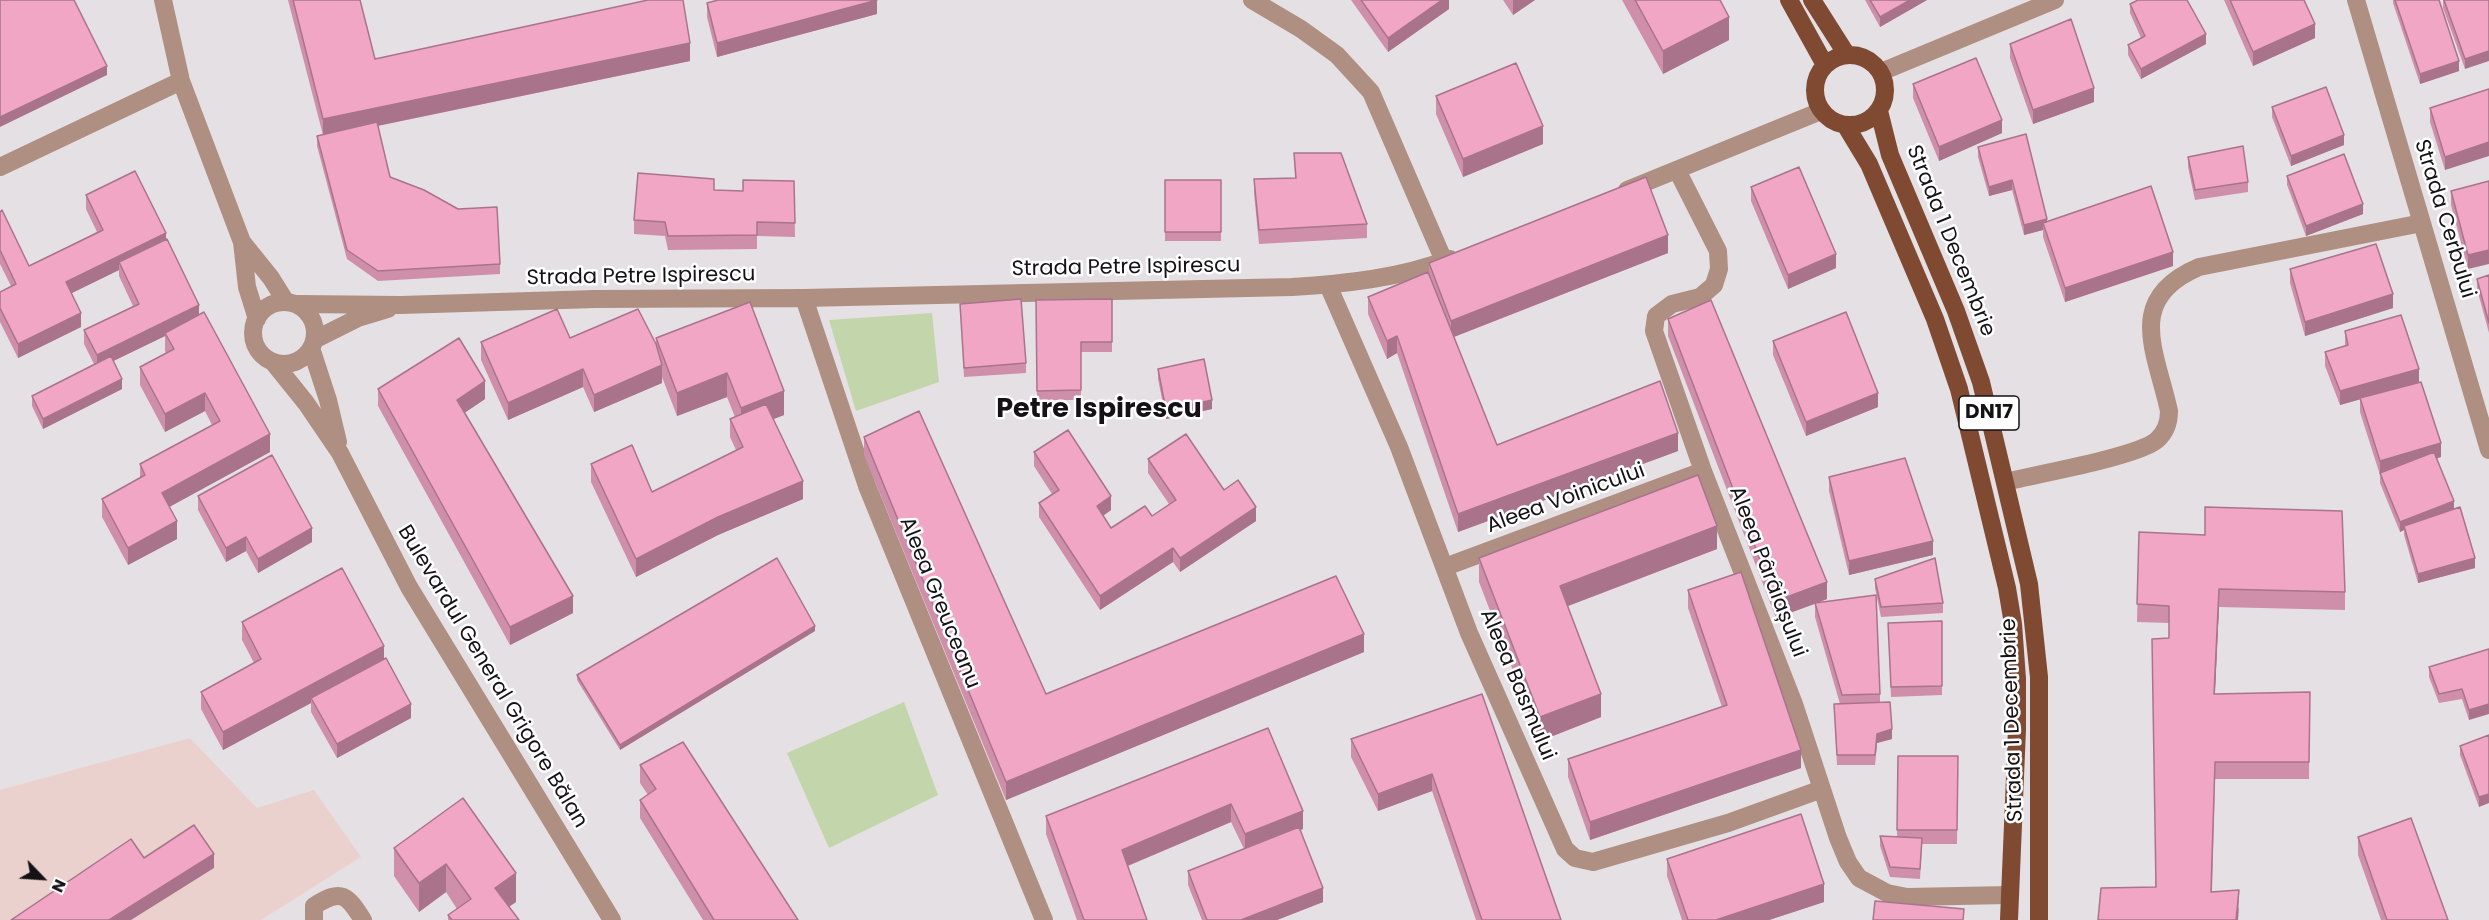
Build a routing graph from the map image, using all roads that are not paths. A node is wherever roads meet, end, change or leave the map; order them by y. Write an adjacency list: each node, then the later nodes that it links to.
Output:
1 (153, 0): 8 (street)
2 (163, 0): 8 (street)
3 (1252, 0): 22 (street)
4 (1789, 0): 10 (main road)
5 (1812, 0): 9 (main road)
6 (2055, 0): 11 (street)
7 (2356, 0): 19 (street, Strada Cerbului)
8 (167, 25): 12 (street)
9 (1847, 55): 10 (main road); 11 (main road)
10 (1825, 65): 13 (main road)
11 (1881, 72): 14 (main road, Strada 1 Decembrie / DN17)
12 (181, 81): 16 (street); 20 (street)
13 (1821, 111): 15 (main road, Strada 1 Decembrie / DN17); 17 (street)
14 (1879, 111): 15 (main road); 33 (main road, Strada 1 Decembrie / DN17)
15 (1846, 126): 36 (main road, Strada 1 Decembrie / DN17)
16 (0, 167)
17 (1677, 170): 18 (street); 32 (street, Aleea Pârâiașului)
18 (1611, 196)
19 (2422, 223): 30 (street, Strada Cerbului); 33 (street)
20 (242, 242): 25 (street); 27 (street)
21 (1466, 252): 22 (street, Strada Petre Ispirescu)
22 (1444, 261): 23 (street, Strada Petre Ispirescu)
23 (1328, 285): 24 (street, Strada Petre Ispirescu); 34 (street, Aleea Basmului)
24 (804, 298): 26 (street, Strada Petre Ispirescu); 40 (street, Aleea Greuceanu)
25 (292, 303): 26 (street, Strada Petre Ispirescu); 27 (street); 28 (street)
26 (401, 305): 28 (street, Strada Petre Ispirescu)
27 (257, 319): 29 (street)
28 (313, 344): 29 (street); 31 (street, Bulevardul General Grigore Bălan)
29 (273, 362): 31 (street, Bulevardul General Grigore Bălan)
30 (2489, 450)
31 (340, 453): 39 (street, Bulevardul General Grigore Bălan)
32 (1703, 471): 34 (street, Aleea Voinicului); 35 (street, Aleea Pârâiașului)
33 (2006, 482): 42 (main road, Strada 1 Decembrie / DN17)
34 (1445, 567): 35 (street, Aleea Basmului)
35 (1822, 789): 36 (street, Aleea Pârâiașului)
36 (2009, 895): 41 (main road, Strada 1 Decembrie / DN17)
37 (314, 920): 38 (street)
38 (363, 920)
39 (612, 920)
40 (1044, 920)
41 (2009, 920)
42 (2039, 920)

